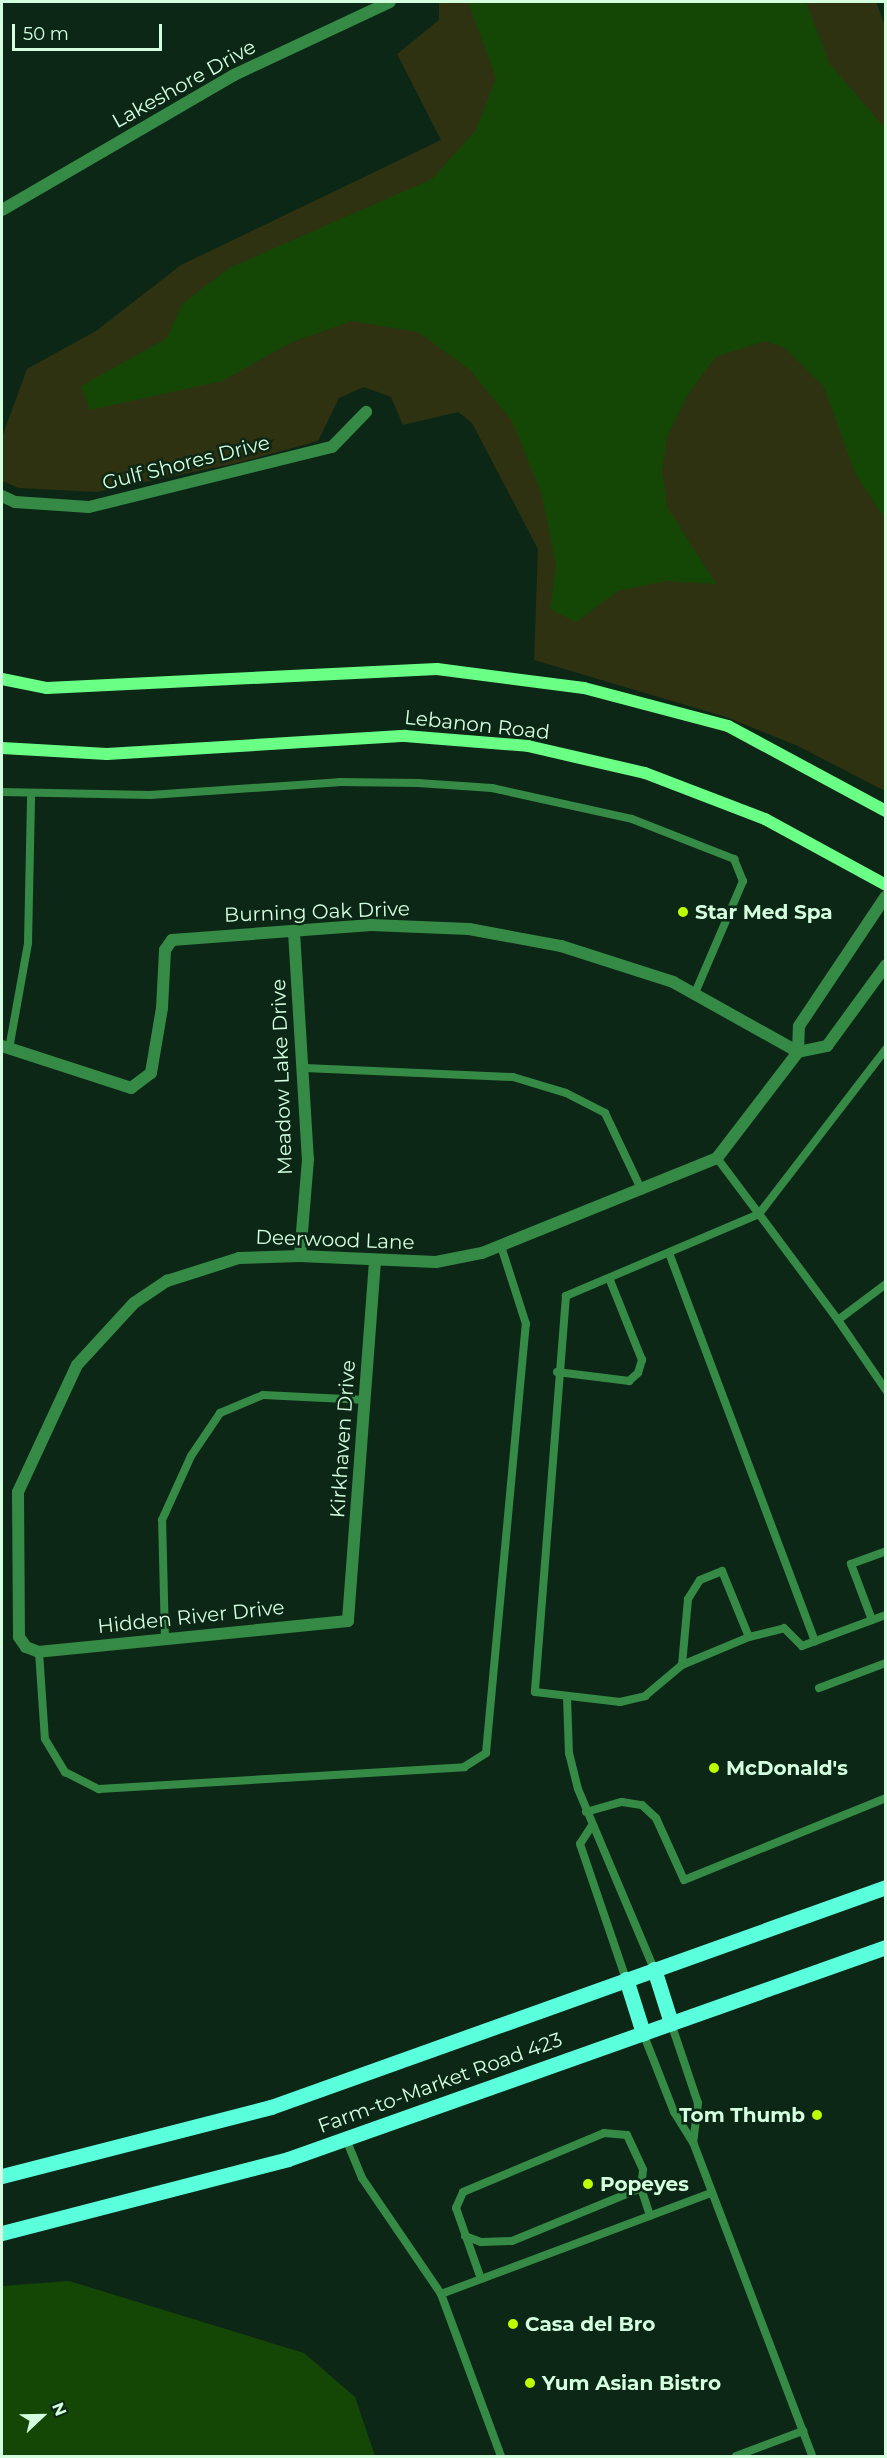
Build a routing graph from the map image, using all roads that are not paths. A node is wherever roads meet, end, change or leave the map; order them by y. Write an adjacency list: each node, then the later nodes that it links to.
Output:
1 (390, 2): 2 (street, Lakeshore Drive)
2 (2, 210)
3 (366, 412): 4 (street, Gulf Shores Drive)
4 (2, 496)
5 (2, 679): 9 (main road)
6 (2, 748): 10 (main road, Lebanon Road)
7 (2, 792): 8 (lane)
8 (31, 794): 14 (lane); 15 (lane)
9 (885, 811)
10 (885, 885)
11 (885, 896): 17 (street)
12 (294, 932): 14 (street, Burning Oak Drive); 15 (street, Burning Oak Drive); 18 (street, Meadow Lake Drive)
13 (885, 965): 17 (street)
14 (695, 993): 17 (street, Burning Oak Drive)
15 (5, 1048)
16 (885, 1049): 21 (lane)
17 (798, 1052): 19 (street, Deerwood Lane)
18 (305, 1068): 20 (lane); 24 (street, Meadow Lake Drive)
19 (717, 1158): 20 (street, Deerwood Lane); 21 (lane)
20 (642, 1192): 22 (street, Deerwood Lane)
21 (759, 1214): 23 (lane); 28 (lane)
22 (501, 1246): 25 (street, Deerwood Lane); 39 (lane)
23 (669, 1253): 26 (lane); 38 (lane)
24 (300, 1256): 25 (street, Deerwood Lane); 39 (street, Deerwood Lane)
25 (375, 1261): 31 (street, Kirkhaven Drive)
26 (609, 1278): 29 (lane); 29 (lane)
27 (885, 1284): 28 (lane)
28 (838, 1320): 30 (lane)
29 (557, 1372): 43 (lane)
30 (885, 1390)
31 (366, 1400): 35 (street, Kirkhaven Drive); 37 (lane)
32 (885, 1551): 34 (lane)
33 (885, 1615): 34 (lane)
34 (872, 1620): 38 (lane)
35 (348, 1621): 37 (street, Hidden River Drive)
36 (750, 1637): 38 (lane); 41 (lane); 41 (lane)
37 (165, 1639): 39 (street, Hidden River Drive)
38 (815, 1642)
39 (39, 1652)
40 (885, 1663): 42 (lane)
41 (682, 1665): 43 (lane)
42 (819, 1688)
43 (567, 1697): 45 (lane)
44 (885, 1798): 45 (lane)
45 (586, 1812): 46 (lane)
46 (591, 1827): 49 (lane); 50 (lane)
47 (885, 1887): 49 (main road)
48 (885, 1947): 51 (main road, Farm-to-Market Road 423)
49 (654, 1969): 50 (main road); 51 (main road)
50 (626, 1979): 52 (main road); 55 (main road)
51 (670, 2024): 52 (main road, Farm-to-Market Road 423); 54 (lane)
52 (643, 2033): 53 (main road, Farm-to-Market Road 423); 54 (lane)
53 (346, 2139): 59 (main road, Farm-to-Market Road 423); 62 (lane)
54 (693, 2142): 57 (lane)
55 (2, 2176)
56 (641, 2188): 58 (lane); 60 (lane); 60 (lane)
57 (709, 2194): 58 (lane); 63 (lane)
58 (650, 2216): 61 (lane)
59 (2, 2232)
60 (465, 2236): 61 (lane)
61 (481, 2279): 62 (lane)
62 (441, 2294): 64 (lane)
63 (803, 2431): 65 (lane); 66 (lane)
64 (501, 2457)
65 (736, 2457)
66 (812, 2457)

